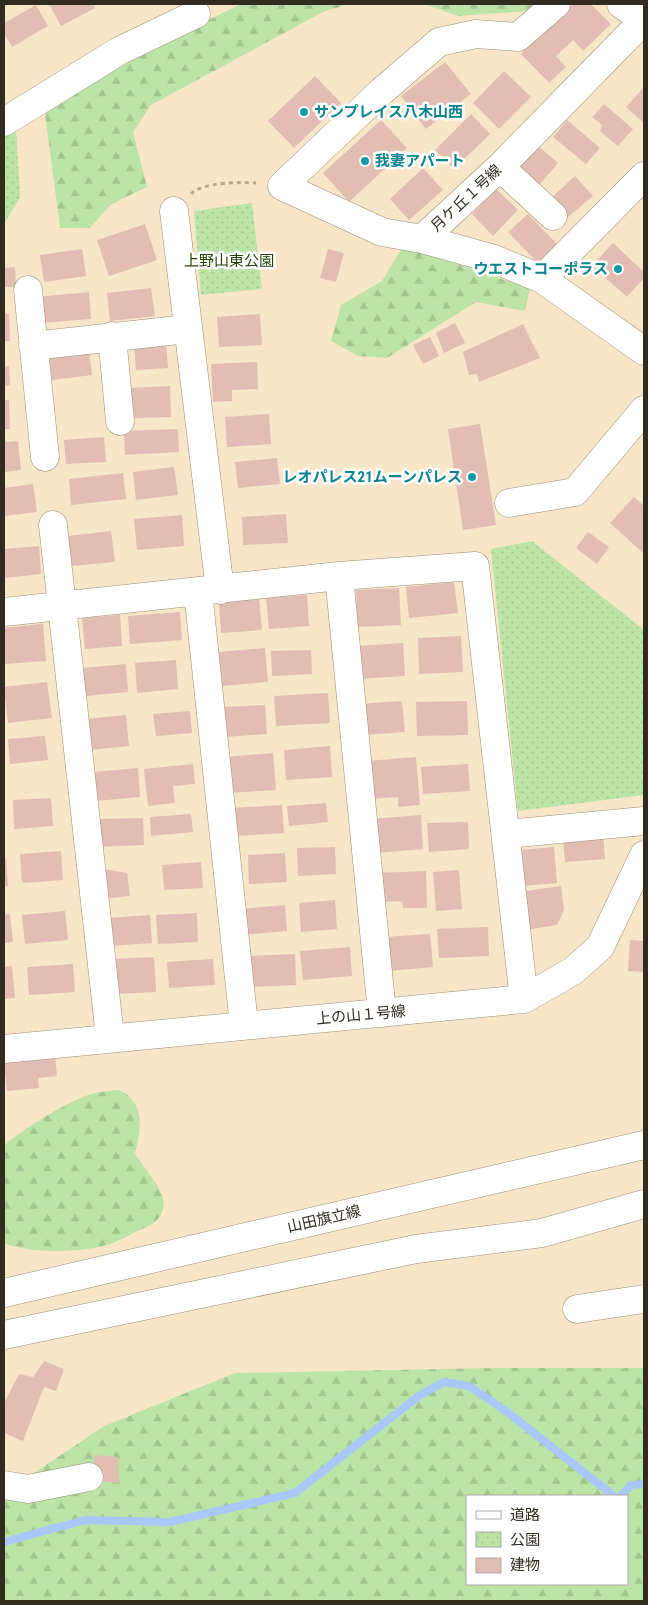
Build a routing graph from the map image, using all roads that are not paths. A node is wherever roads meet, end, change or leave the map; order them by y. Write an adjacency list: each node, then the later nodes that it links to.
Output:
1 (556, 4): 10 (street)
2 (621, 4): 4 (street)
3 (200, 7): 5 (street)
4 (644, 20): 6 (street, 月ケ丘１号線)
5 (4, 122)
6 (500, 167): 9 (street); 10 (street, 月ケ丘１号線)
7 (644, 176): 11 (street)
8 (174, 211): 13 (street)
9 (553, 216)
10 (422, 239): 11 (street, 月ケ丘１号線)
11 (542, 279): 16 (street, 月ケ丘１号線)
12 (28, 290): 15 (street)
13 (188, 329): 14 (street); 23 (street)
14 (112, 336): 15 (street); 18 (street)
15 (34, 346): 19 (street)
16 (644, 351)
17 (644, 410): 20 (street)
18 (120, 421)
19 (45, 458)
20 (509, 503)
21 (53, 525): 24 (street)
22 (339, 576): 23 (street); 27 (street); 30 (street)
23 (209, 591): 24 (street); 31 (street)
24 (64, 607): 25 (street); 32 (street)
25 (4, 612)
26 (644, 821): 27 (street)
27 (507, 834): 29 (street)
28 (644, 855): 29 (street, 上の山１号線)
29 (524, 999): 30 (street, 上の山１号線)
30 (382, 1014): 31 (street, 上の山１号線)
31 (244, 1025): 32 (street, 上の山１号線)
32 (110, 1037): 33 (street, 上の山１号線)
33 (4, 1049)
34 (644, 1145): 36 (street, 山田旗立線)
35 (644, 1204): 39 (street)
36 (4, 1293)
37 (644, 1299): 38 (street)
38 (577, 1308)
39 (4, 1335)
40 (89, 1477): 41 (street)
41 (4, 1486)

